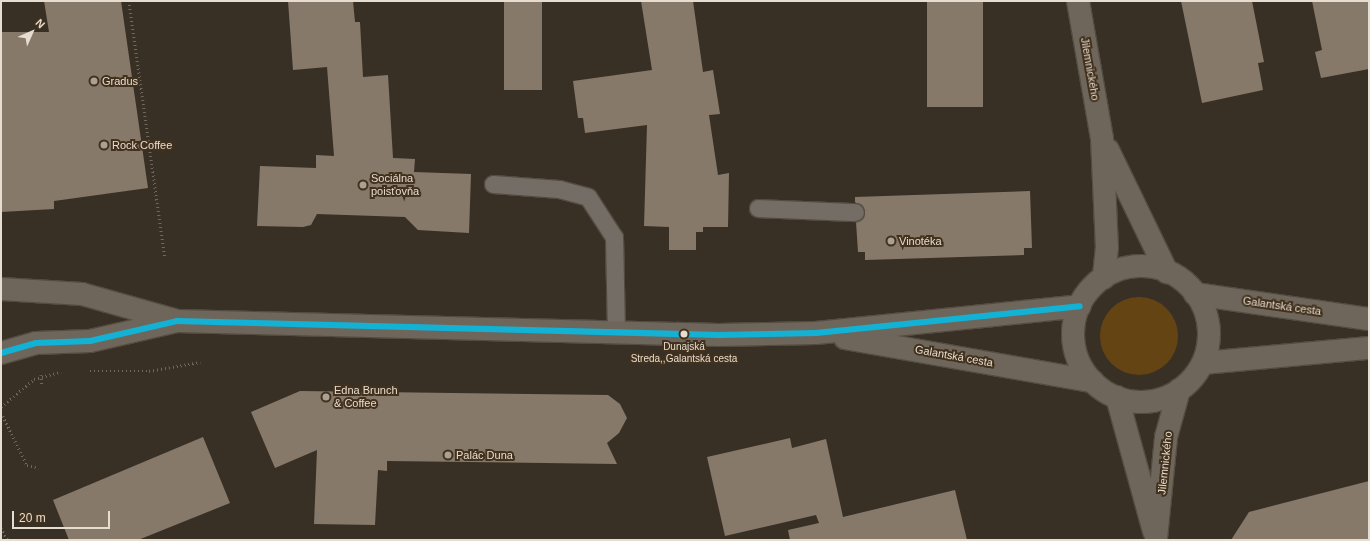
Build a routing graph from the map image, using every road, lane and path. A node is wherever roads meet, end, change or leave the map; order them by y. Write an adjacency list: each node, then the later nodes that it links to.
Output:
1 (129, 1): 7 (path)
2 (1078, 1): 3 (main road, Jilemnického)
3 (1102, 138): 8 (main road, Jilemnického); 9 (main road, Jilemnického)
4 (493, 184): 15 (lane)
5 (758, 208): 6 (lane)
6 (856, 212)
7 (165, 258)
8 (1167, 272): 9 (main road); 11 (main road)
9 (1104, 278): 12 (main road)
10 (1, 289): 14 (main road)
11 (1195, 294): 13 (main road, Galantská cesta); 20 (main road)
12 (1080, 306): 16 (main road, Galantská cesta); 23 (main road)
13 (1369, 319)
14 (177, 321): 15 (main road, Galantská cesta); 18 (main road)
15 (616, 331): 16 (main road, Galantská cesta)
16 (816, 333): 23 (main road, Galantská cesta)
17 (1369, 348): 20 (main road)
18 (1, 353)
19 (200, 362): 22 (path)
20 (1203, 363): 24 (main road)
21 (66, 371): 26 (path)
22 (87, 371)
23 (1092, 381): 25 (main road)
24 (1179, 390): 25 (main road); 30 (main road, Jilemnického)
25 (1117, 397): 30 (main road, Jilemnického)
26 (1, 407)
27 (3, 416): 28 (path)
28 (40, 468)
29 (1, 528): 31 (path)
30 (1156, 539)
31 (8, 540)

